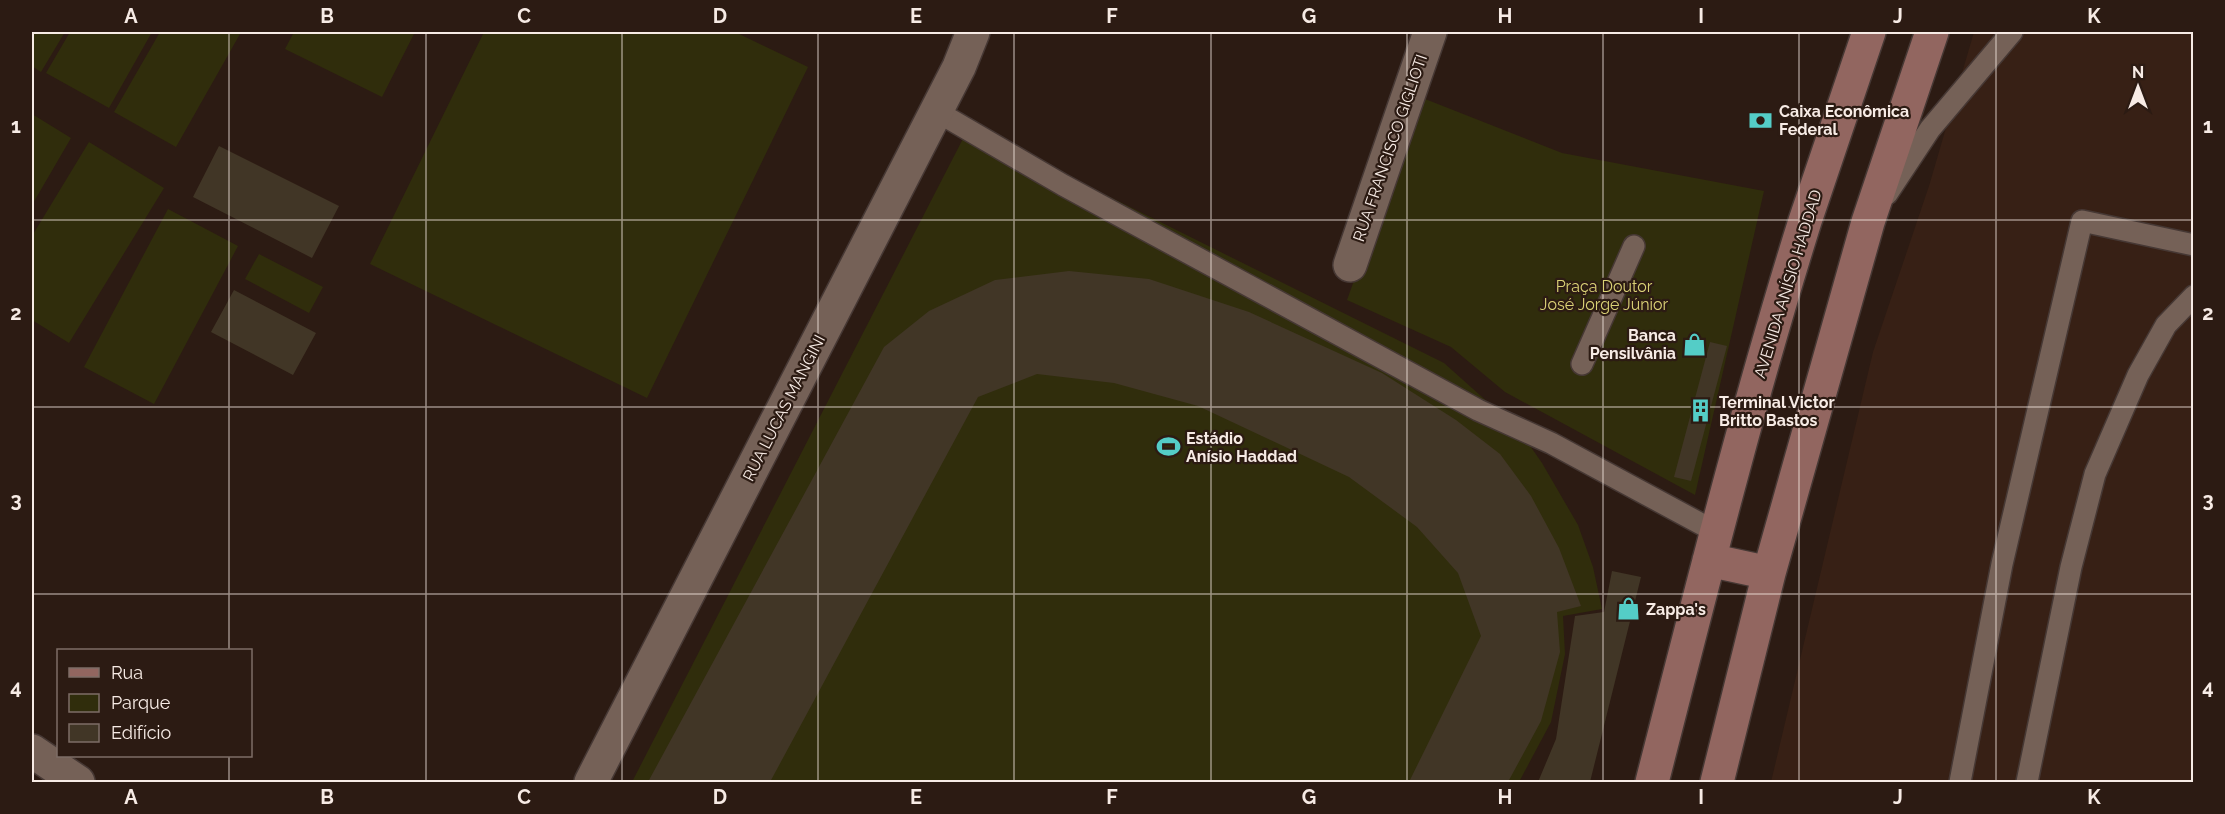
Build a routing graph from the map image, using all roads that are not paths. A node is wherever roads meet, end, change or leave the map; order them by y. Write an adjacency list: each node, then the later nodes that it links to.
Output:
1 (973, 32): 6 (street, RUA LUCAS MANGINI)
2 (1430, 32): 10 (street, RUA FRANCISCO GIGLIOTI)
3 (1869, 32): 13 (main road, AVENIDA ANÍSIO HADDAD)
4 (1932, 32): 7 (main road)
5 (2012, 32): 7 (lane)
6 (936, 111): 13 (lane); 17 (street, RUA LUCAS MANGINI)
7 (1868, 222): 14 (main road)
8 (2193, 245): 20 (lane)
9 (1634, 246): 12 (lane)
10 (1350, 265)
11 (2193, 296): 21 (lane)
12 (1582, 364)
13 (1713, 546): 14 (main road); 18 (main road, AVENIDA ANÍSIO HADDAD)
14 (1769, 573): 19 (main road)
15 (32, 751): 16 (street)
16 (78, 783)
17 (591, 783)
18 (1652, 783)
19 (1717, 783)
20 (1960, 783)
21 (2027, 783)

